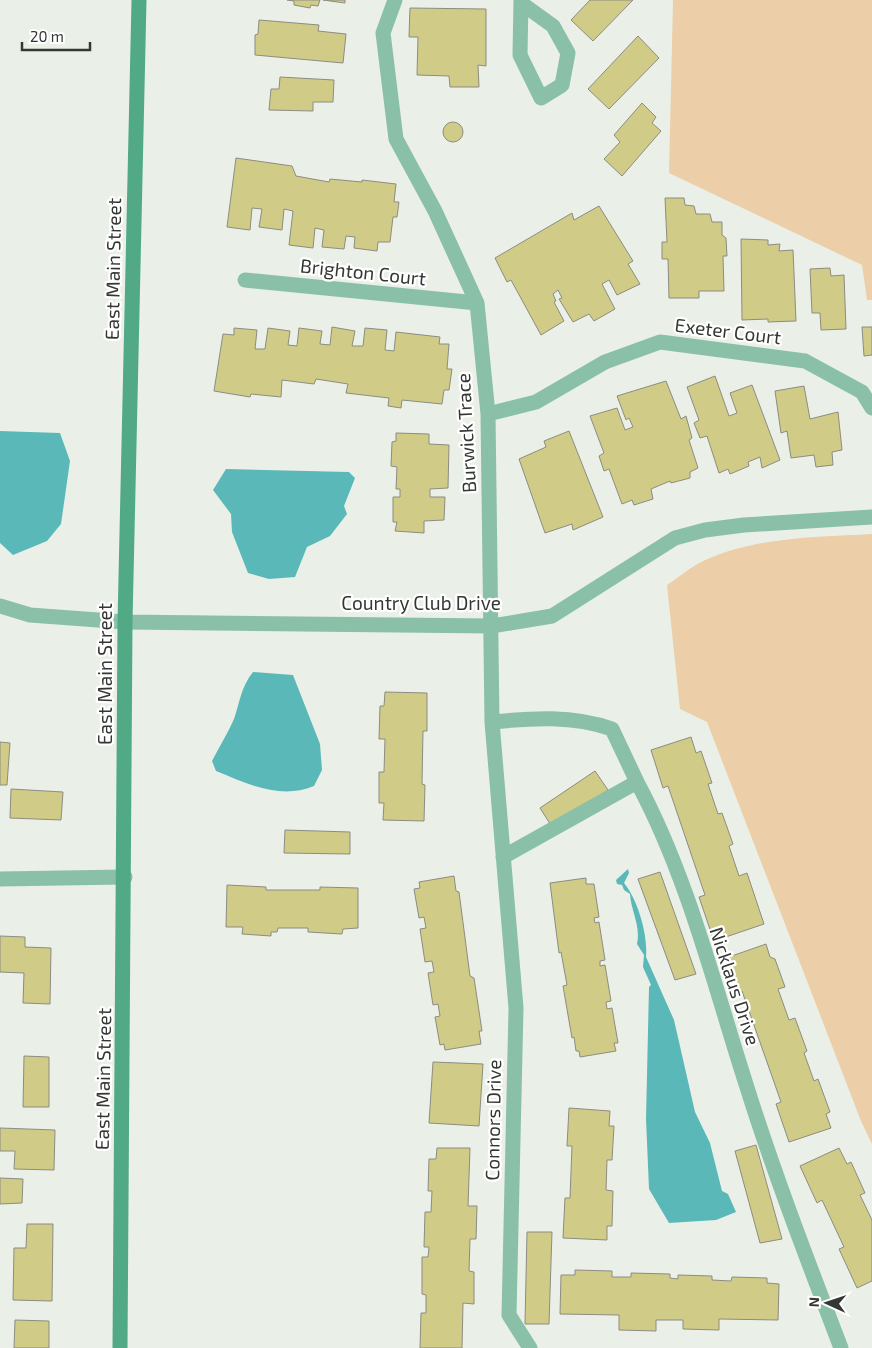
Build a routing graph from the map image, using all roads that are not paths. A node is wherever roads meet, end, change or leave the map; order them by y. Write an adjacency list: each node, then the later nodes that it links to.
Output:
1 (139, 0): 10 (main road, East Main Street)
2 (395, 0): 5 (street, Burwick Trace)
3 (521, 2): 3 (street)
4 (245, 280): 5 (street, Brighton Court)
5 (477, 303): 7 (street, Burwick Trace)
6 (872, 408): 7 (street, Exeter Court)
7 (488, 414): 11 (street, Burwick Trace)
8 (872, 517): 11 (street, Country Club Drive)
9 (0, 606): 10 (street, Country Club Drive)
10 (125, 622): 11 (street, Country Club Drive); 15 (main road, East Main Street)
11 (492, 626): 12 (street, Burwick Trace)
12 (492, 722): 13 (street, Nicklaus Drive); 14 (street, Burwick Trace)
13 (637, 782): 14 (street); 20 (street, Nicklaus Drive)
14 (503, 857): 17 (street, Burwick Trace)
15 (125, 877): 16 (street); 18 (main road, East Main Street)
16 (0, 879)
17 (504, 887): 19 (street, Connors Drive)
18 (120, 1348)
19 (530, 1348)
20 (841, 1348)

